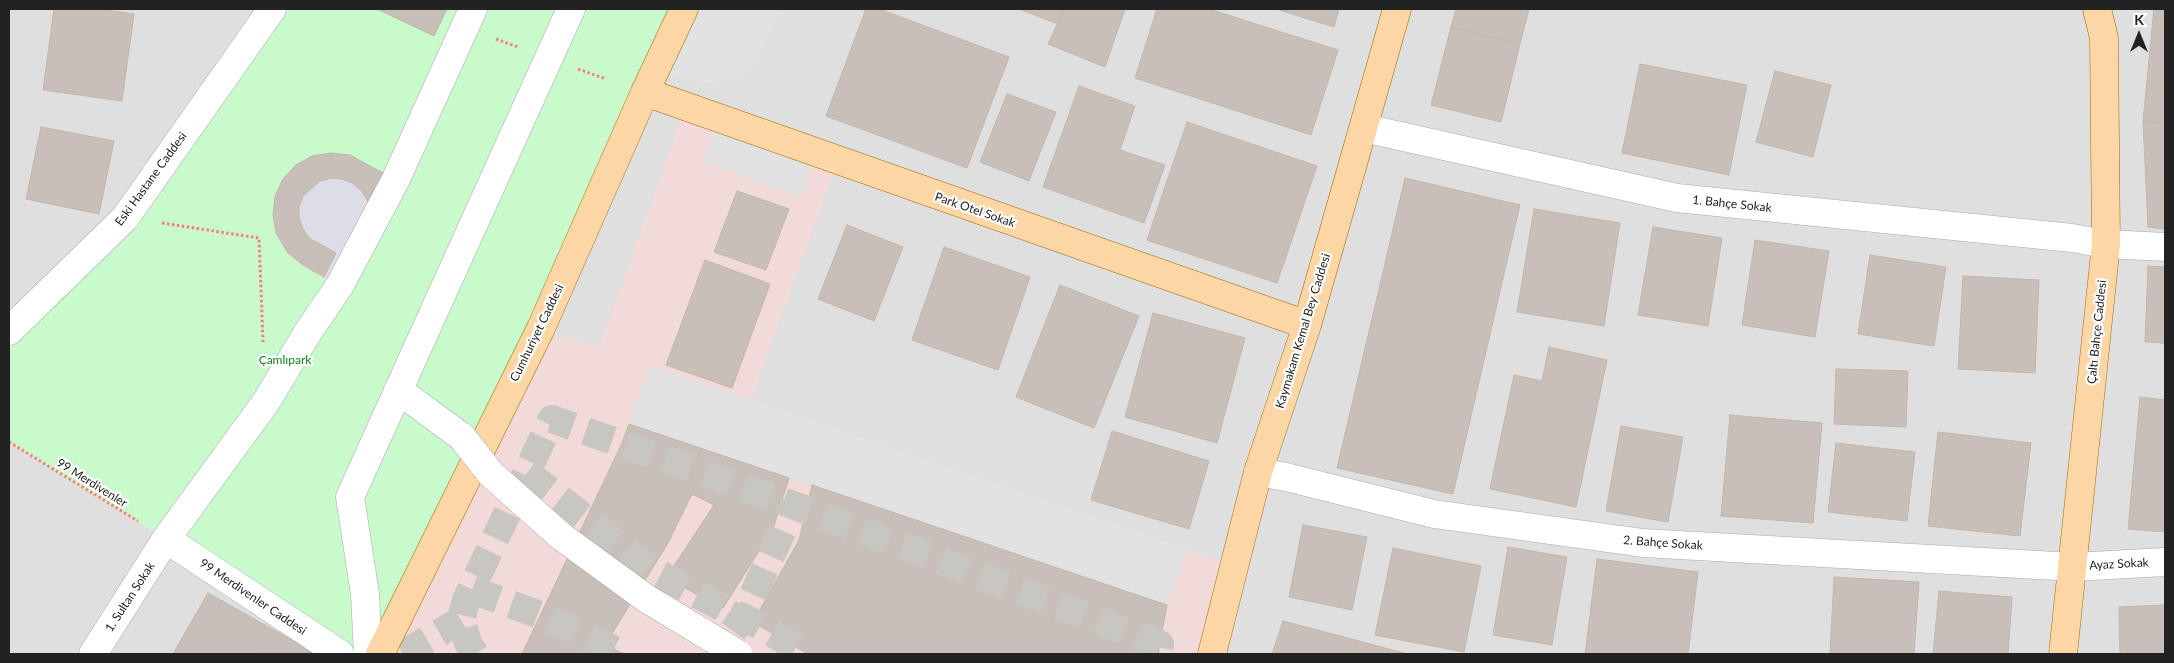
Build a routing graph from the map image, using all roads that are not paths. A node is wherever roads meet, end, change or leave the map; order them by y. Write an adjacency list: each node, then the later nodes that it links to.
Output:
1 (272, 9): 12 (street, Eski Hastane Caddesi)
2 (473, 9): 15 (street, 1. Sultan Sokak)
3 (571, 9): 13 (street)
4 (684, 9): 7 (main road, Cumhuriyet Caddesi)
5 (1397, 9): 8 (main road, Kaymakam Kemal Bey Caddesi)
6 (2097, 9): 9 (main road, Çaltı Bahçe Caddesi)
7 (645, 92): 11 (main road, Park Otel Sokak); 21 (main road, Cumhuriyet Caddesi)
8 (1364, 128): 9 (street, 1. Bahçe Sokak); 11 (main road, Kaymakam Kemal Bey Caddesi)
9 (2106, 244): 10 (street, 1. Bahçe Sokak); 17 (main road, Çaltı Bahçe Caddesi)
10 (2165, 247)
11 (1307, 325): 14 (main road, Kaymakam Kemal Bey Caddesi)
12 (9, 331)
13 (404, 395): 20 (street); 22 (street, bridge)
14 (1258, 472): 17 (street, 2. Bahçe Sokak); 23 (main road, Kaymakam Kemal Bey Caddesi)
15 (166, 539): 18 (street, 1. Sultan Sokak); 19 (street, 99 Merdivenler Caddesi)
16 (2165, 562): 17 (street, Ayaz Sokak)
17 (2074, 567): 24 (main road, Çaltı Bahçe Caddesi)
18 (93, 654)
19 (340, 654)
20 (368, 654)
21 (380, 654)
22 (738, 654)
23 (1212, 654)
24 (2063, 654)

